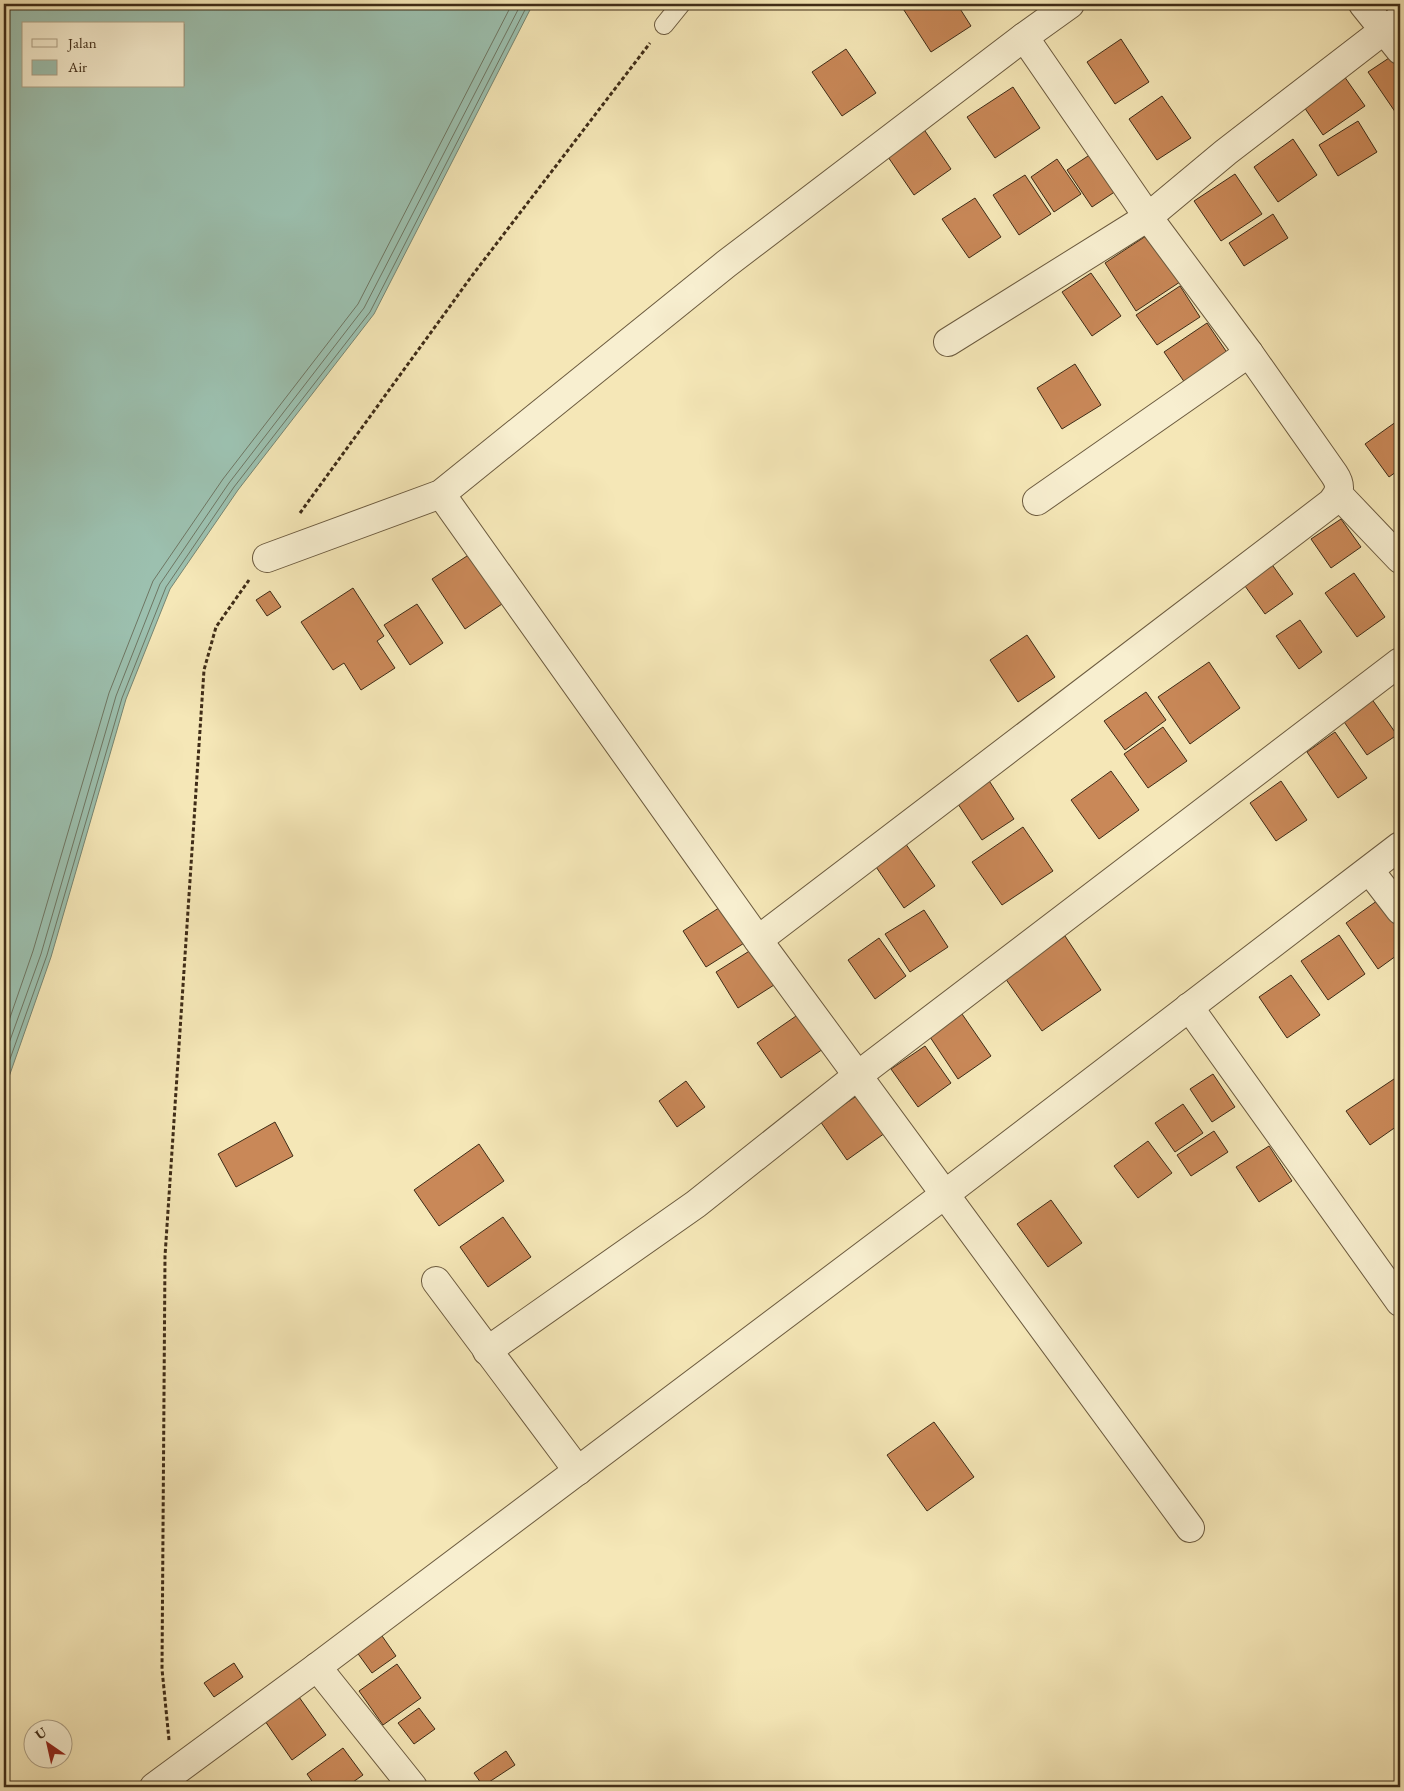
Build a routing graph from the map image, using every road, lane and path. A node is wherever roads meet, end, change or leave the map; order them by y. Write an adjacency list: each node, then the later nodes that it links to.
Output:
1 (681, 4): 4 (lane)
2 (1070, 4): 6 (street)
3 (1363, 4): 5 (street)
4 (664, 25): 13 (path)
5 (1395, 33): 7 (street)
6 (1024, 37): 7 (street); 10 (street)
7 (1148, 217): 8 (street); 9 (street)
8 (948, 342)
9 (1249, 354): 11 (street); 12 (street)
10 (441, 494): 14 (street); 20 (street)
11 (1338, 494): 15 (street); 20 (street)
12 (1037, 501)
13 (296, 518)
14 (267, 558): 30 (path)
15 (1400, 559)
16 (1400, 662): 22 (street)
17 (1400, 846): 18 (street)
18 (1370, 871): 19 (street); 21 (street)
19 (1400, 910)
20 (758, 940): 22 (street)
21 (1189, 1008): 23 (street); 25 (street)
22 (857, 1076): 23 (street); 26 (street)
23 (944, 1195): 27 (street); 28 (street)
24 (436, 1282): 26 (street)
25 (1400, 1302)
26 (487, 1351): 27 (street)
27 (578, 1471): 29 (street)
28 (1190, 1528)
29 (317, 1668): 30 (street); 31 (street)
30 (163, 1780)
31 (413, 1787)

